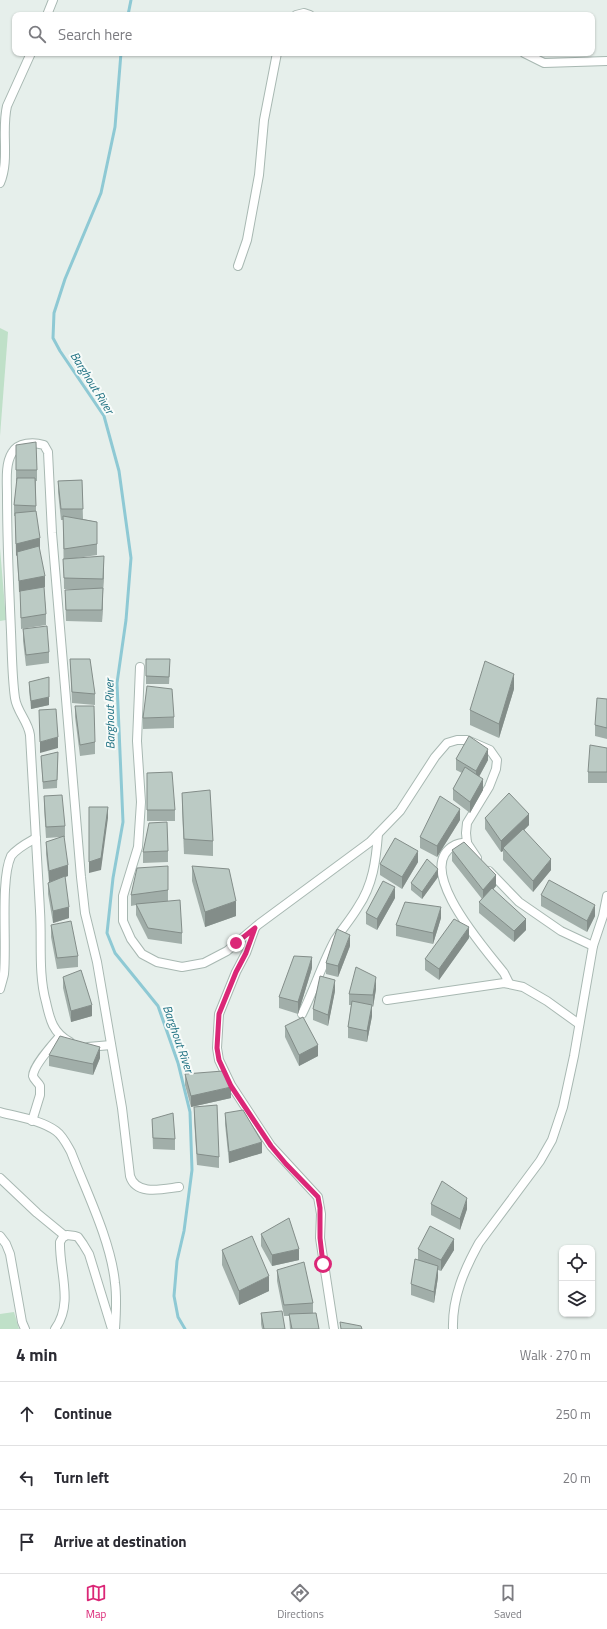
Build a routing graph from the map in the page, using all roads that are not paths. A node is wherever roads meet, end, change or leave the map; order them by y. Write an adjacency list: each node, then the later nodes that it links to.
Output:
1 (53, 0): 2 (street)
2 (48, 12)
3 (30, 56): 7 (street)
4 (276, 56): 8 (street)
5 (530, 56): 6 (street)
6 (607, 61)
7 (0, 183)
8 (238, 266)
9 (140, 666): 15 (street)
10 (378, 834): 12 (street); 15 (street); 20 (street)
11 (36, 838): 18 (street); 22 (street); 23 (street)
12 (467, 842): 16 (street); 17 (street)
13 (607, 896): 14 (street)
14 (605, 917): 16 (street)
15 (255, 928): 33 (street)
16 (593, 946): 21 (street)
17 (509, 984): 19 (street); 21 (street)
18 (0, 989)
19 (387, 1000)
20 (302, 1014)
21 (579, 1024): 34 (street)
22 (60, 1036): 23 (street); 25 (street)
23 (111, 1045): 27 (street)
24 (0, 1112): 25 (street)
25 (32, 1121): 32 (street)
26 (0, 1178): 29 (street)
27 (179, 1187)
28 (0, 1236): 30 (street)
29 (65, 1236): 31 (street); 32 (street)
30 (25, 1329)
31 (55, 1329)
32 (114, 1329)
33 (334, 1329)
34 (453, 1329)

